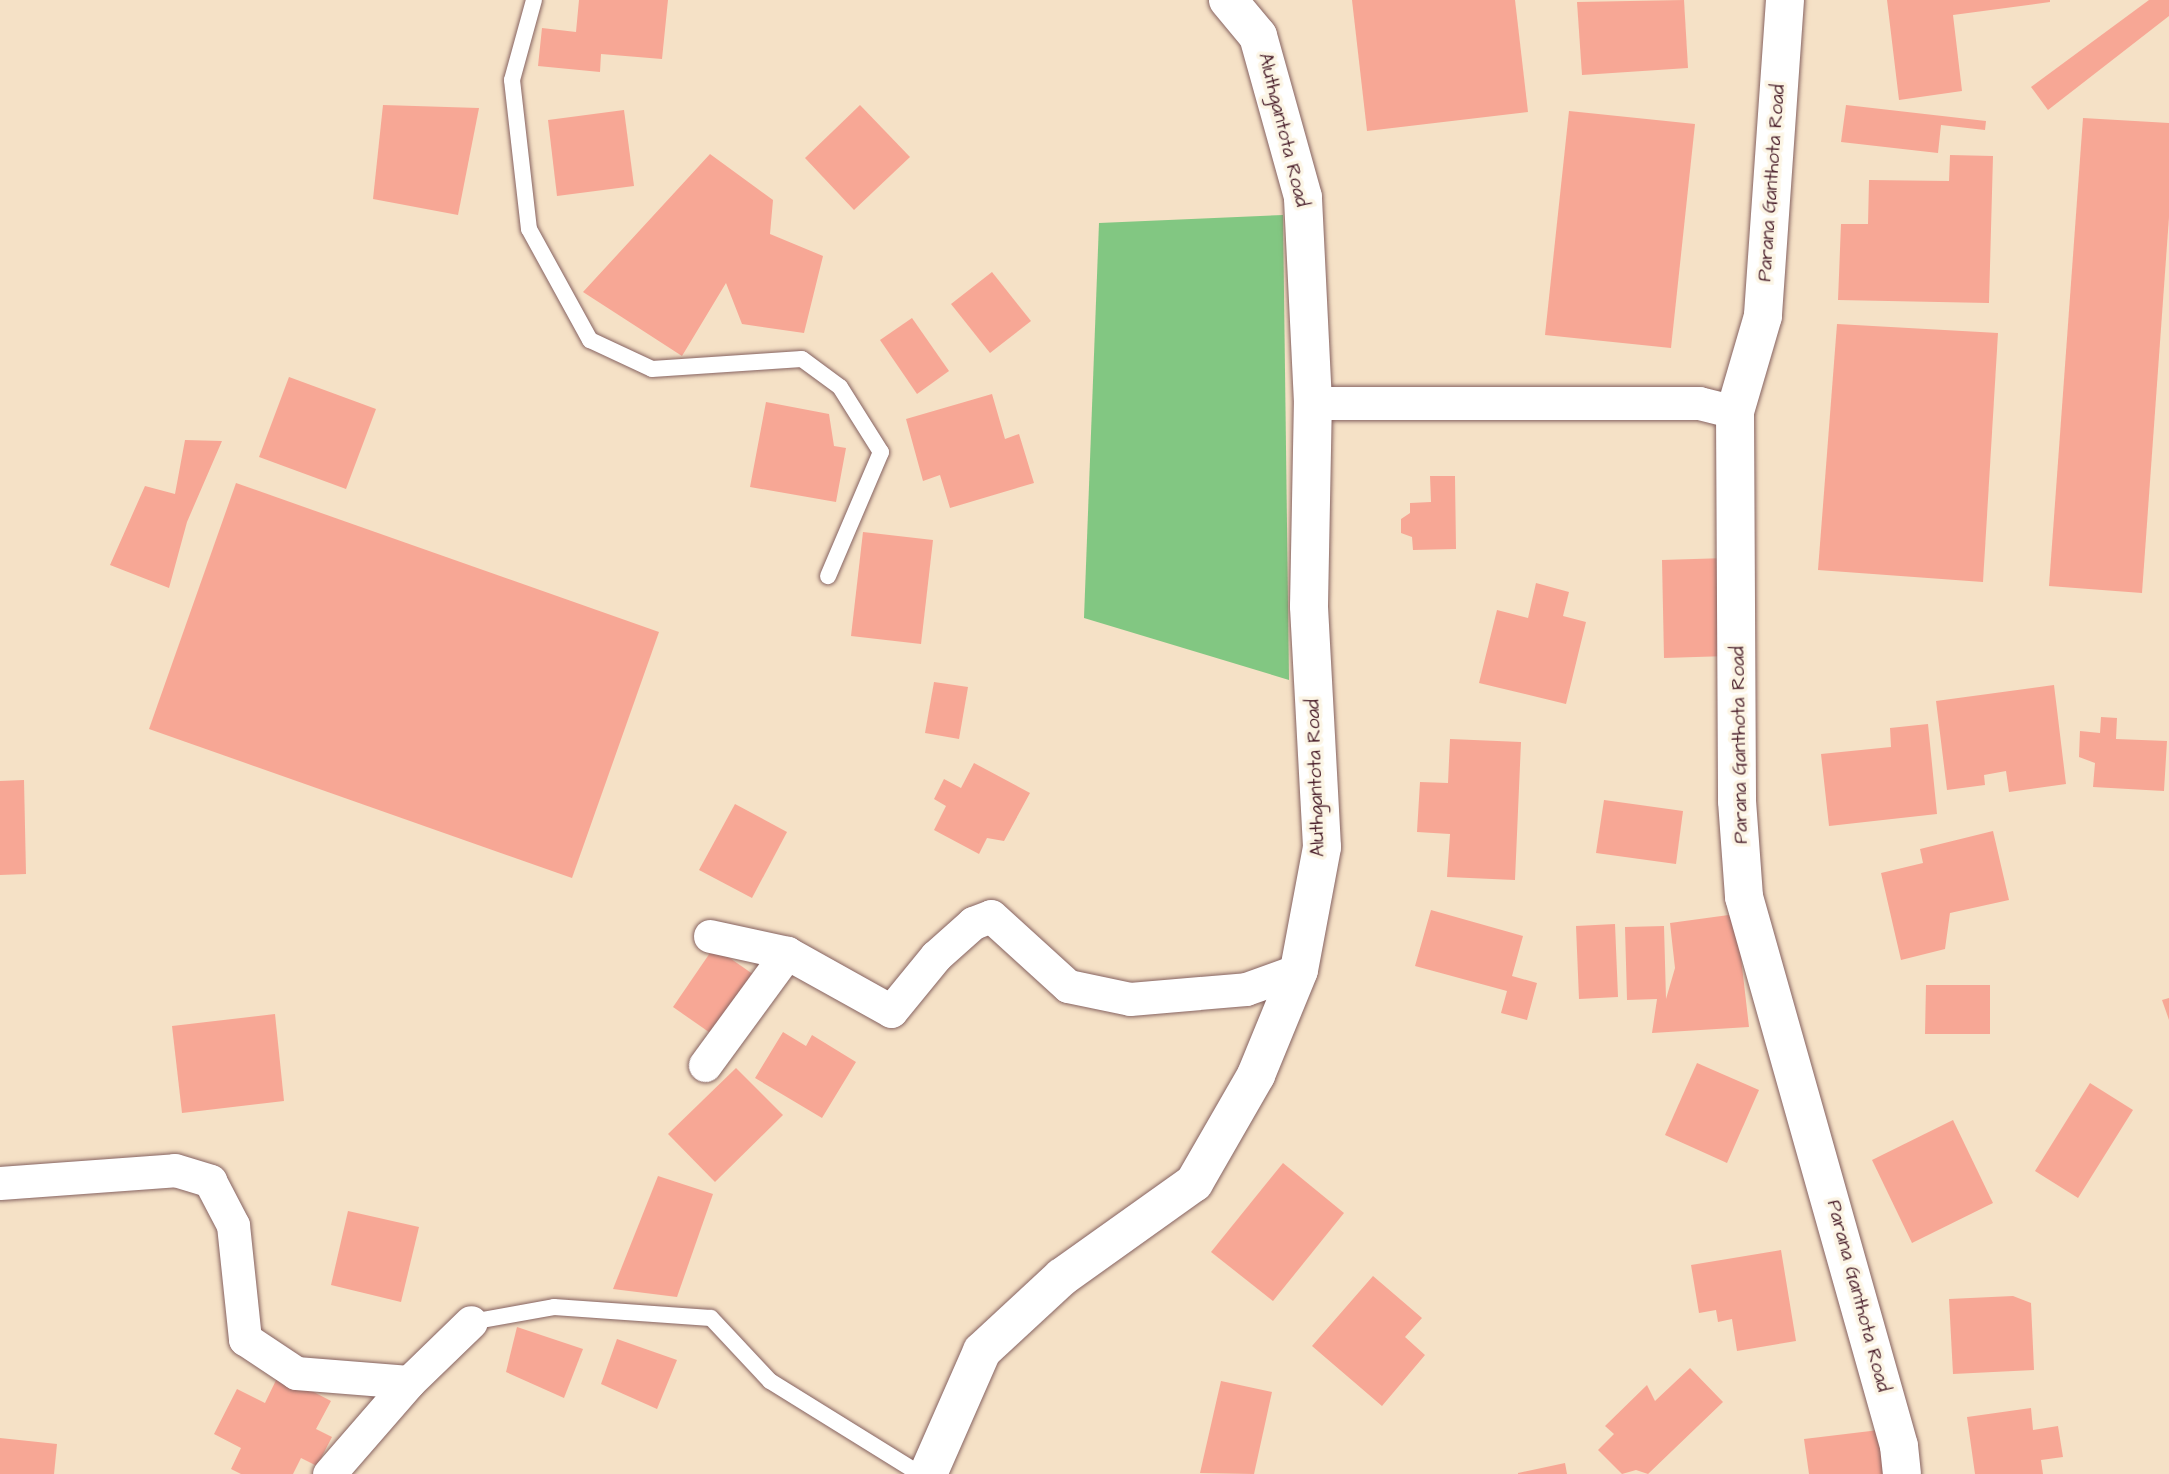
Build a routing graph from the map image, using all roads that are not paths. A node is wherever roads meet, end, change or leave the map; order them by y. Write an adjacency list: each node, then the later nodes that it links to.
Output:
1 (534, 0): 6 (lane)
2 (1228, 0): 4 (street, Aluthgantota Road)
3 (1785, 0): 5 (street, Parana Ganthota Road)
4 (1313, 402): 5 (street); 9 (street, Aluthgantota Road)
5 (1735, 412): 17 (street, Parana Ganthota Road)
6 (828, 576)
7 (710, 936): 8 (street)
8 (787, 953): 9 (street); 10 (street)
9 (1299, 970): 16 (street, Aluthgantota Road)
10 (705, 1065)
11 (0, 1183): 13 (street)
12 (471, 1321): 13 (street); 15 (lane)
13 (409, 1382): 14 (street)
14 (329, 1474)
15 (920, 1474)
16 (928, 1474)
17 (1902, 1474)

